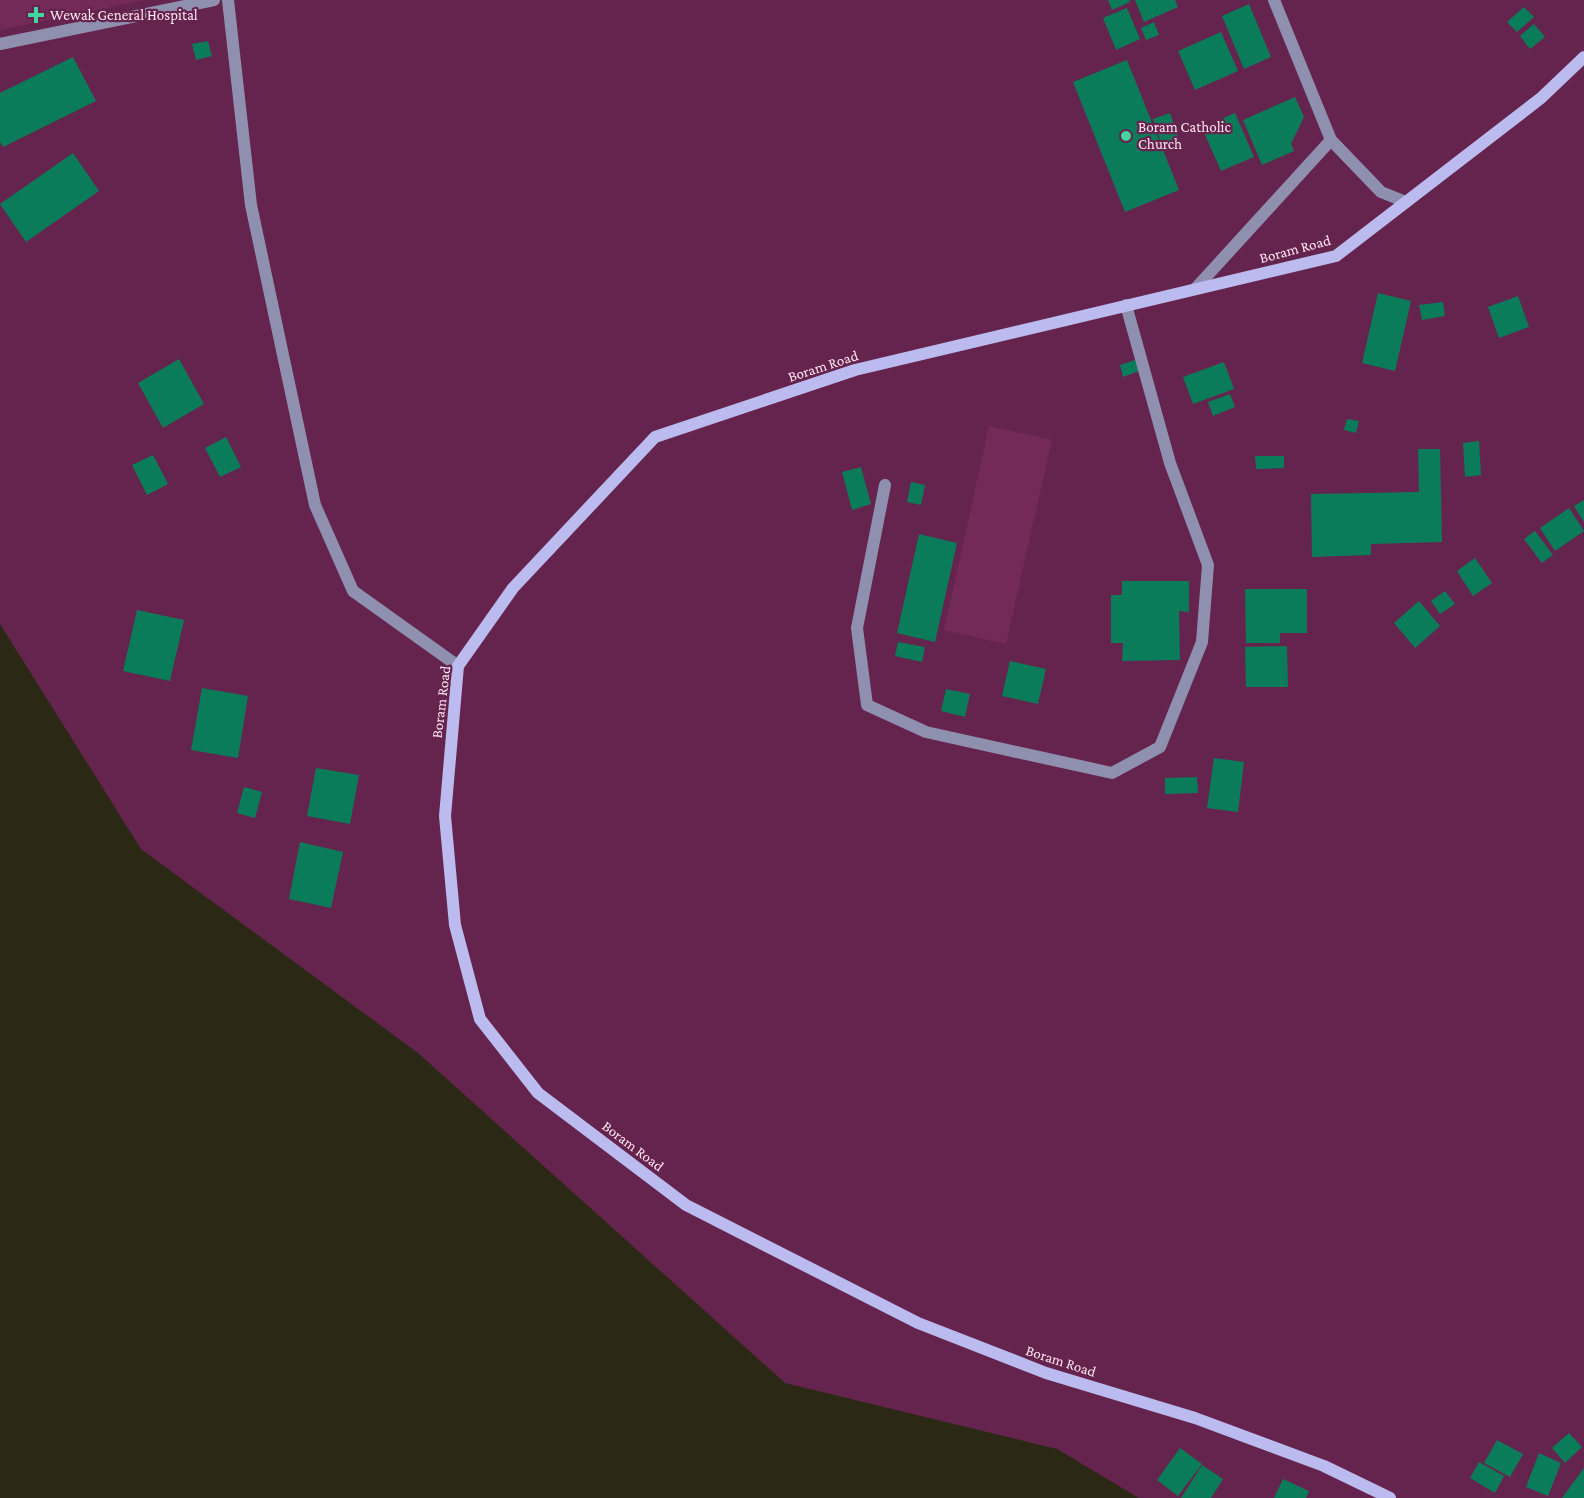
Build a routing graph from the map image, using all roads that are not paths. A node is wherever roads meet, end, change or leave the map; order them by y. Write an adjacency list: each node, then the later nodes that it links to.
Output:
1 (214, 0): 4 (street)
2 (228, 0): 11 (street)
3 (1274, 0): 6 (street)
4 (0, 44)
5 (1584, 57): 7 (street, Boram Road)
6 (1331, 140): 7 (street); 8 (street)
7 (1406, 202): 8 (street, Boram Road)
8 (1195, 289): 9 (street, Boram Road)
9 (1126, 305): 10 (street); 11 (street, Boram Road)
10 (885, 485)
11 (458, 666): 12 (street, Boram Road)
12 (1390, 1498)

